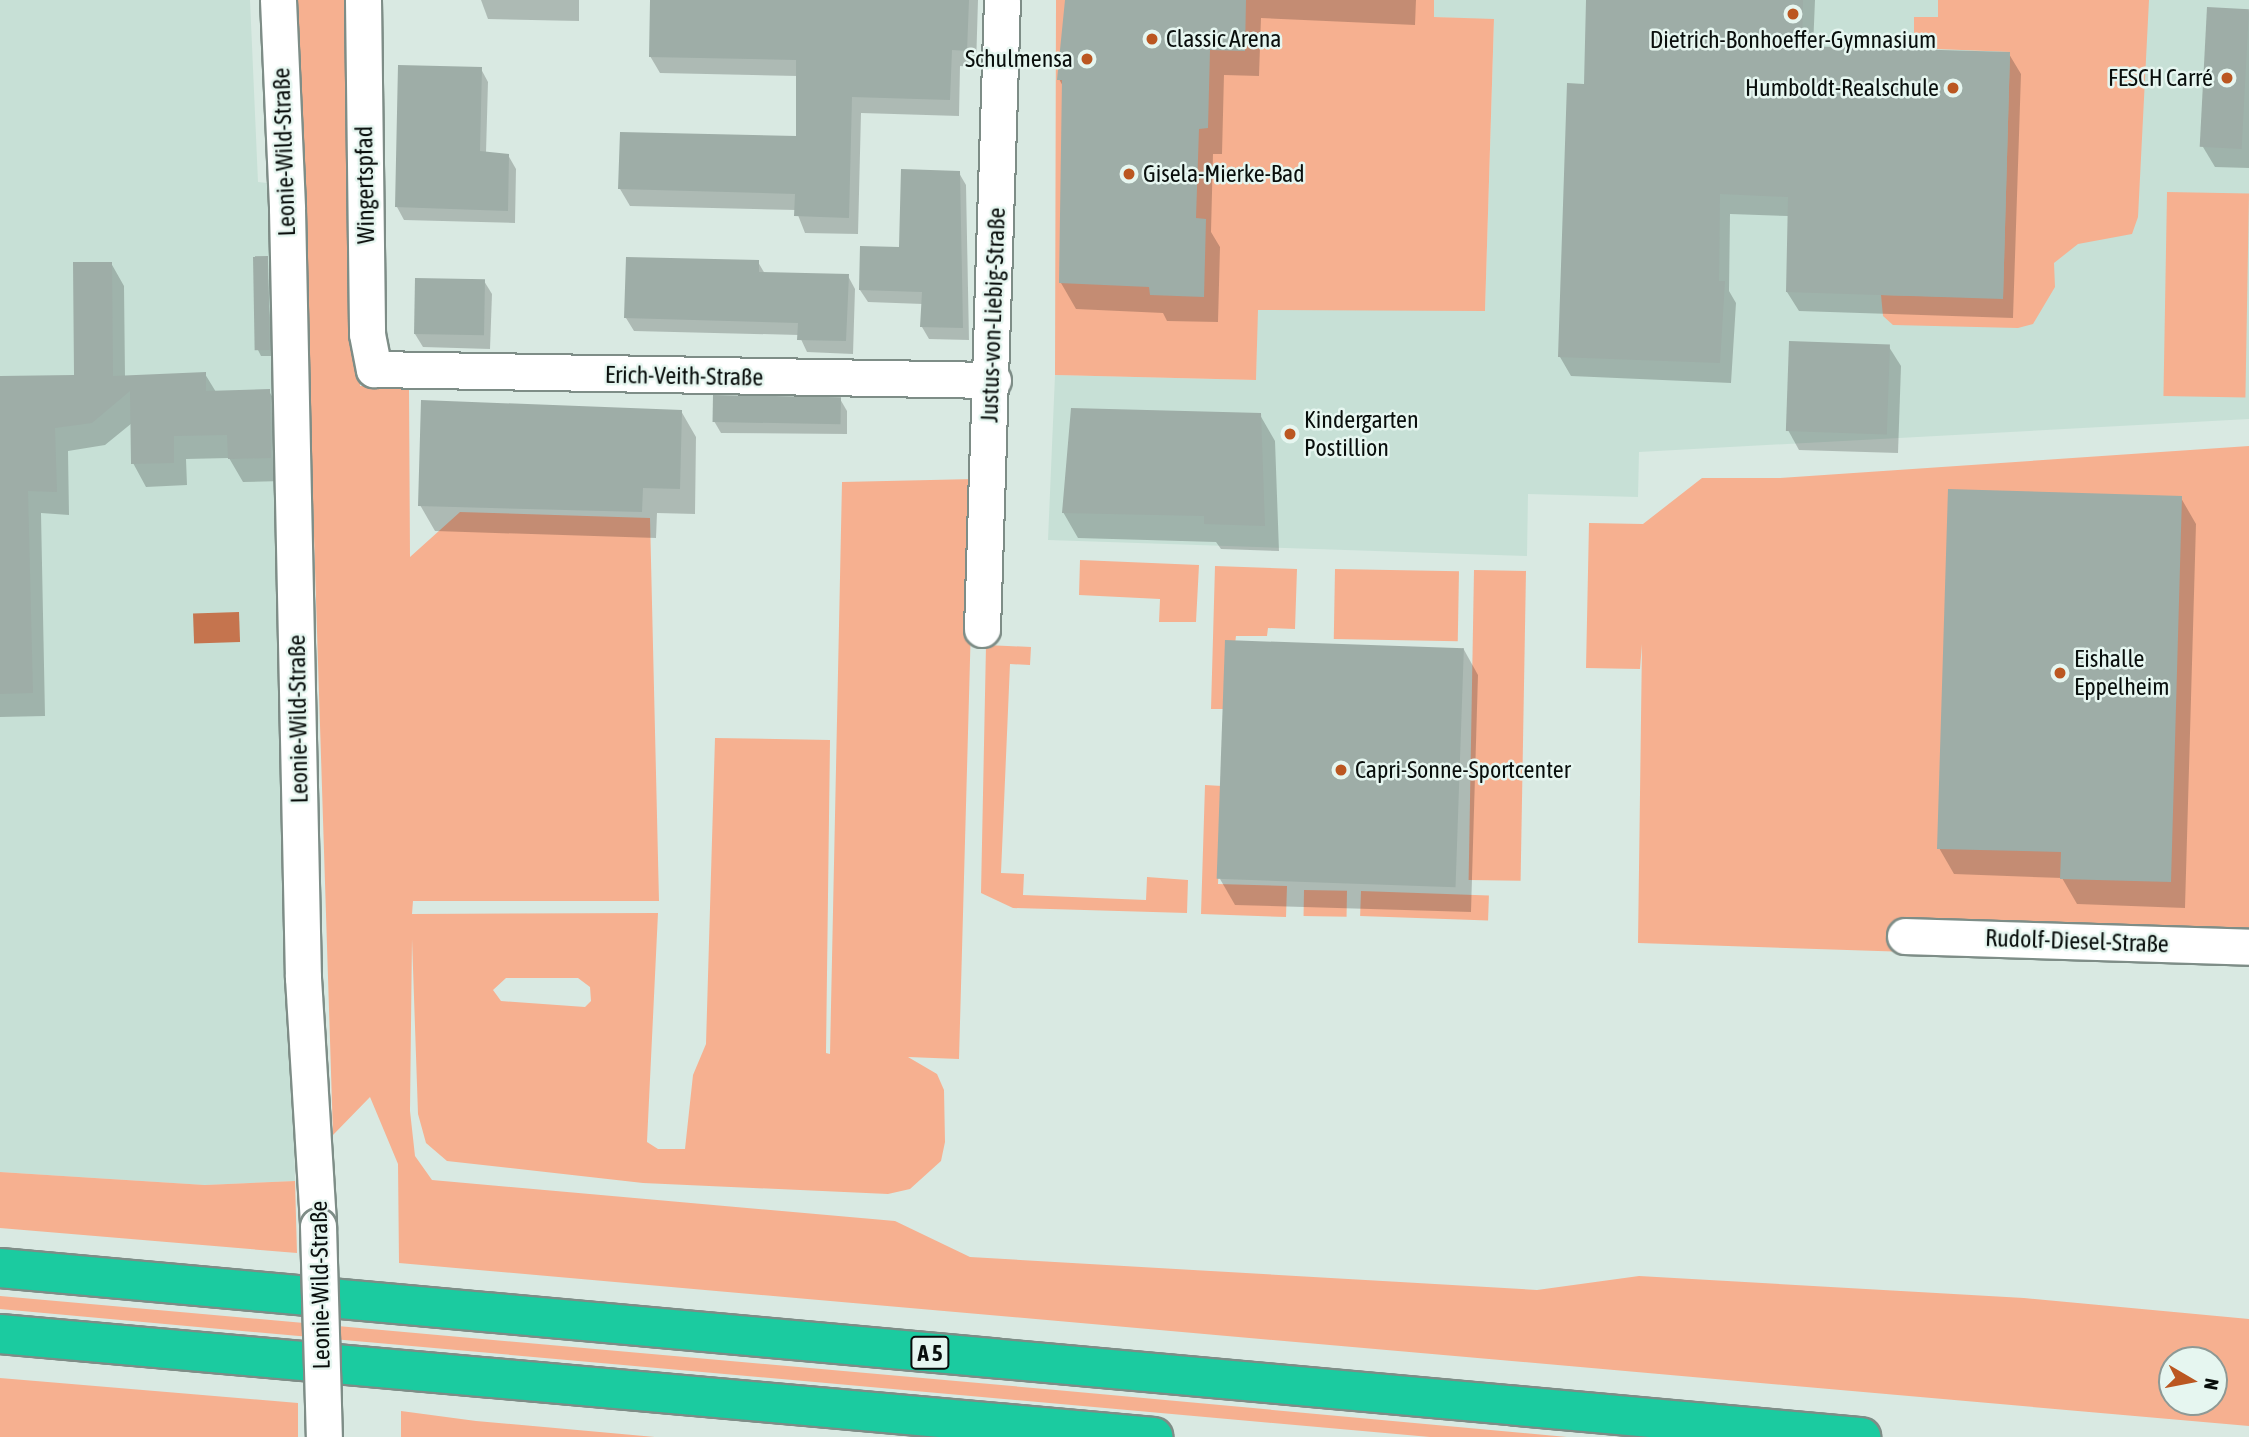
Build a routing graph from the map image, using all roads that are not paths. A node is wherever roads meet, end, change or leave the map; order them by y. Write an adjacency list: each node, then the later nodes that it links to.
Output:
1 (278, 0): 11 (street, Leonie-Wild-Straße, bridge)
2 (363, 0): 4 (street, Wingertspfad)
3 (1002, 0): 5 (street, Justus-von-Liebig-Straße)
4 (374, 369): 5 (street, Erich-Veith-Straße)
5 (993, 380): 6 (street, Justus-von-Liebig-Straße)
6 (982, 629)
7 (1905, 936): 8 (street, Rudolf-Diesel-Straße)
8 (2249, 947)
9 (0, 1268): 13 (highway, A 5)
10 (0, 1335): 12 (highway)
11 (324, 1437)
12 (1153, 1437)
13 (1861, 1437)

